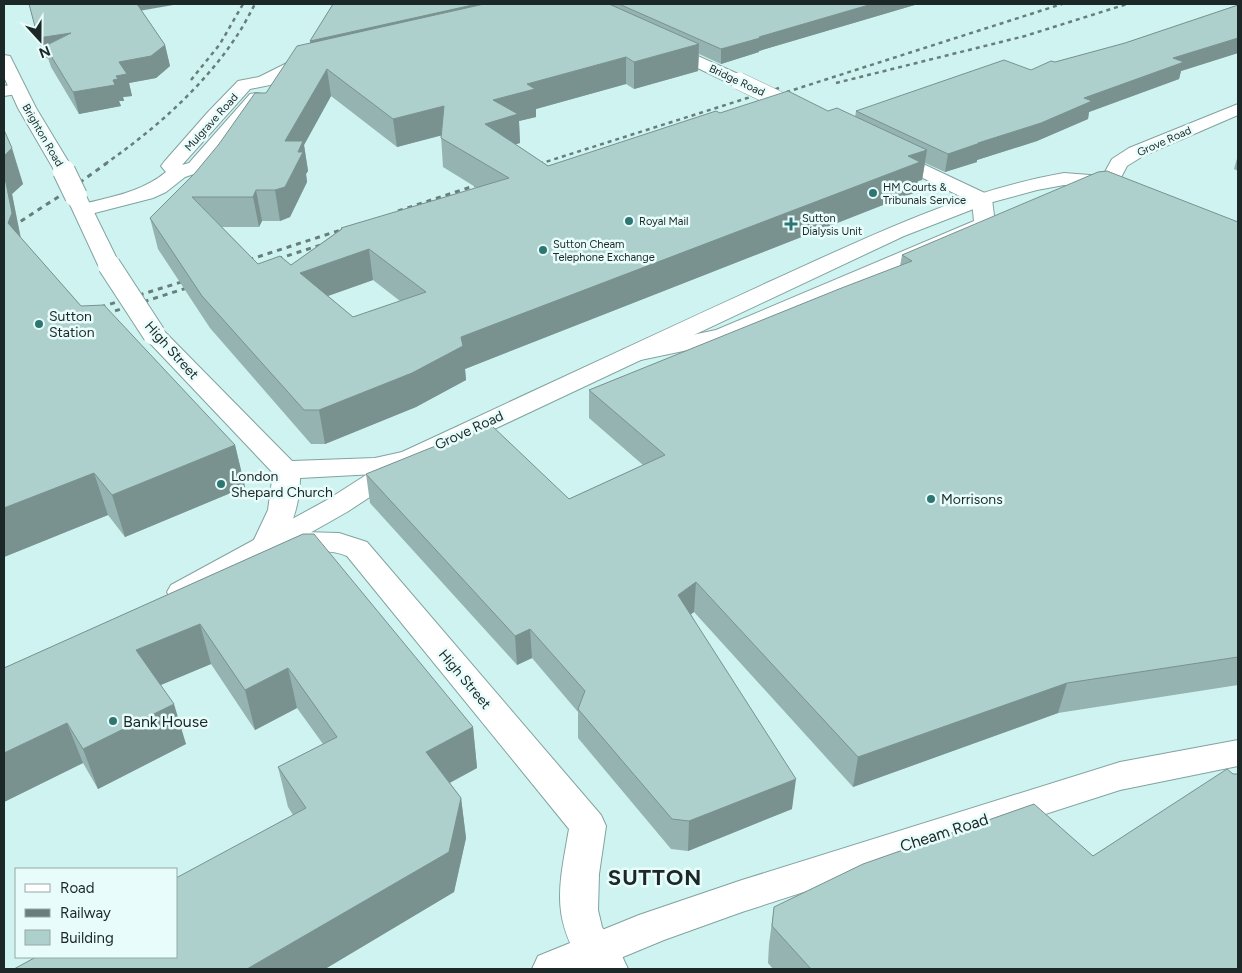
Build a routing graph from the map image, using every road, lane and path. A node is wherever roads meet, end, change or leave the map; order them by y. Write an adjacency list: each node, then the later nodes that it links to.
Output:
1 (650, 40): 5 (main road, Bridge Road, bridge)
2 (331, 58): 10 (main road, Mulgrave Road)
3 (7, 77): 10 (main road, Brighton Road, bridge)
4 (1238, 109): 7 (main road, Grove Road)
5 (814, 117)
6 (871, 145): 9 (main road)
7 (1110, 181): 8 (main road); 9 (main road, Grove Road)
8 (1138, 187)
9 (982, 198): 11 (main road, Grove Road); 12 (main road, Grove Road)
10 (80, 203): 15 (main road, High Street, bridge)
11 (802, 275): 12 (main road); 13 (main road, Grove Road)
12 (810, 299): 13 (main road, Grove Road)
13 (627, 356): 14 (main road, Grove Road)
14 (411, 458): 15 (main road); 16 (main road, Grove Road)
15 (287, 470): 16 (main road)
16 (266, 546): 17 (main road, Grove Road); 19 (main road, High Street)
17 (156, 606)
18 (1238, 753): 19 (main road, Cheam Road)
19 (601, 959): 20 (main road, Cheam Road)
20 (552, 969)

